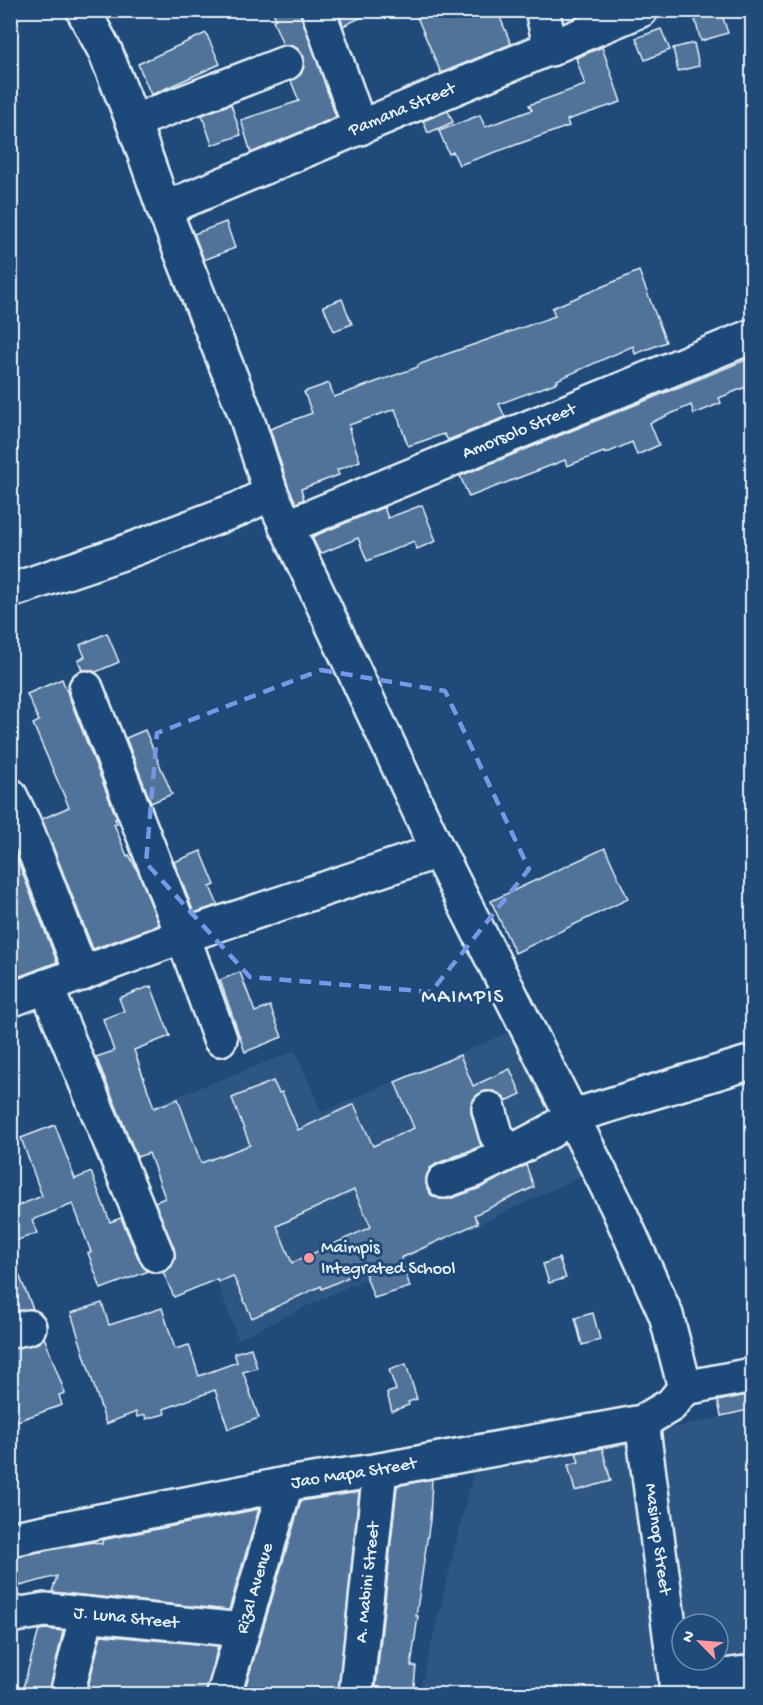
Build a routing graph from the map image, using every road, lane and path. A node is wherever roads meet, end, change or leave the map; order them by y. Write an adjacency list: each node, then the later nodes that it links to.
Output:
1 (83, 10): 7 (street)
2 (318, 10): 8 (street)
3 (542, 10): 5 (street)
4 (641, 10): 5 (street, Pamana Street)
5 (551, 50): 8 (street, Pamana Street)
6 (286, 63): 7 (street)
7 (134, 124): 9 (street)
8 (360, 128): 9 (street, Pamana Street)
9 (164, 209): 11 (street)
10 (753, 336): 12 (street, Amorsolo Street)
11 (271, 493): 12 (street); 13 (street)
12 (286, 527): 16 (street)
13 (10, 591)
14 (86, 688): 17 (street)
15 (10, 795): 18 (street)
16 (438, 851): 17 (street); 24 (street)
17 (183, 936): 18 (street); 21 (street)
18 (82, 974): 19 (street)
19 (46, 986): 20 (street); 27 (street)
20 (10, 1000)
21 (220, 1039)
22 (753, 1062): 24 (street)
23 (489, 1109): 25 (street)
24 (570, 1117): 25 (street); 29 (street)
25 (509, 1153): 26 (street)
26 (444, 1180)
27 (157, 1255)
28 (753, 1376): 29 (street)
29 (685, 1388): 30 (street, Jao Mapa Street)
30 (642, 1422): 31 (street, Jao Mapa Street); 38 (street, Masinop Street)
31 (380, 1470): 32 (street, Jao Mapa Street); 41 (street, A. Mabini Street)
32 (286, 1484): 33 (street, Jao Mapa Street); 36 (street, Rizal Avenue)
33 (10, 1539)
34 (87, 1614): 35 (street, J. Luna Street); 36 (street, J. Luna Street); 39 (street)
35 (10, 1616)
36 (242, 1630): 40 (street, Rizal Avenue)
37 (753, 1672): 38 (street)
38 (677, 1689)
39 (67, 1695)
40 (224, 1695)
41 (356, 1695)

